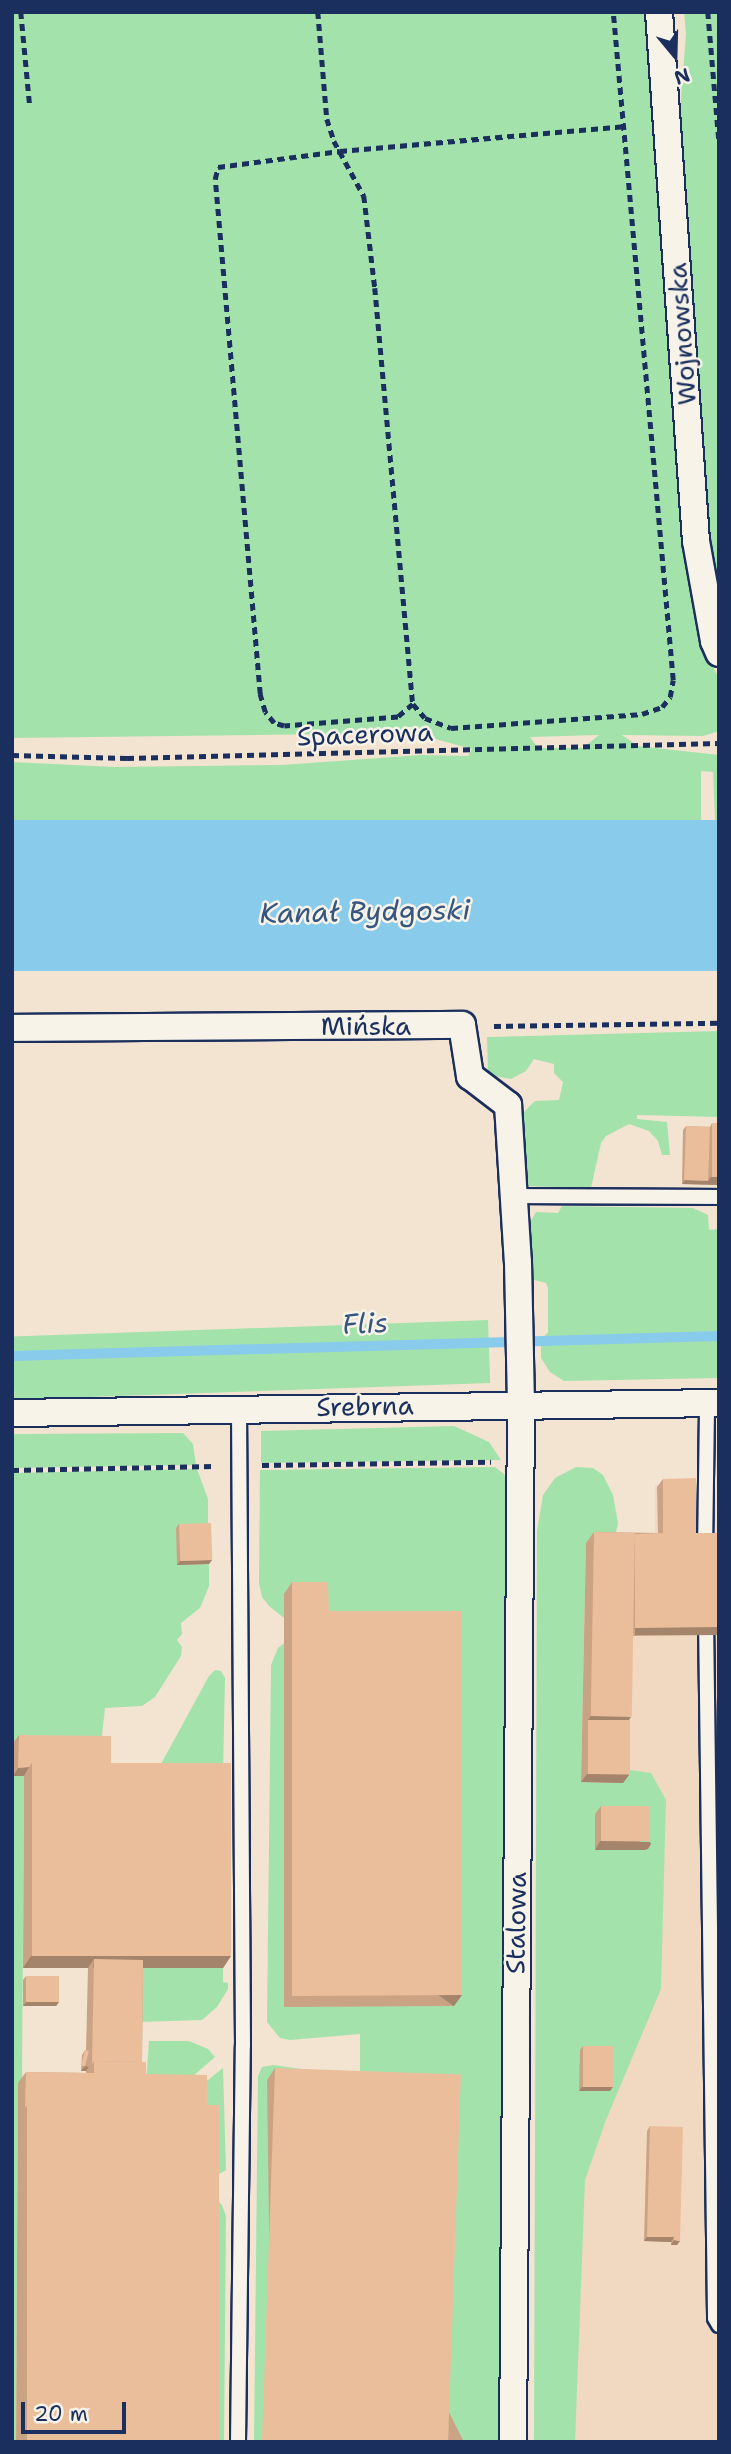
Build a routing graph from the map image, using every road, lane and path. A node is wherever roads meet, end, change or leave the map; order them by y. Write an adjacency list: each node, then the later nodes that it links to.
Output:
1 (22, 12): 6 (path)
2 (318, 12): 9 (path)
3 (614, 12): 7 (path)
4 (659, 12): 10 (street, Wojnowska)
5 (708, 12): 8 (path)
6 (30, 107)
7 (624, 126): 9 (path); 11 (path)
8 (719, 141)
9 (340, 151): 11 (path); 11 (path)
10 (719, 653)
11 (413, 704)
12 (719, 743): 13 (path, Spacerowa)
13 (12, 755)
14 (719, 1023): 15 (path)
15 (461, 1025): 16 (street, Mińska); 17 (street, Stalowa)
16 (12, 1028)
17 (514, 1196): 18 (lane); 20 (street, Stalowa)
18 (719, 1197)
19 (713, 1403): 20 (street, Srebrna); 23 (lane)
20 (521, 1405): 21 (street, Srebrna); 28 (street, Stalowa)
21 (239, 1409): 22 (street, Srebrna); 27 (lane)
22 (12, 1413)
23 (705, 1569)
24 (706, 1609): 25 (lane)
25 (715, 1994): 26 (lane)
26 (719, 2325)
27 (239, 2442)
28 (513, 2442)

